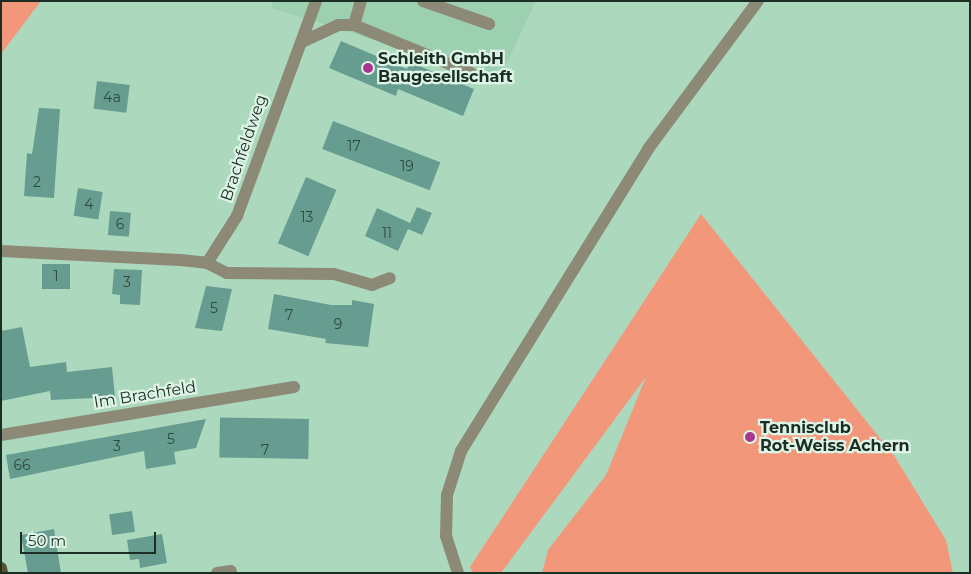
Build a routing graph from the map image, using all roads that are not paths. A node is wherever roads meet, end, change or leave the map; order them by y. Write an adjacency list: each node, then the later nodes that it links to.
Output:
1 (316, 1): 7 (street, Brachfeldweg)
2 (361, 1): 6 (street)
3 (423, 1): 5 (street)
4 (758, 1): 18 (street)
5 (489, 24)
6 (354, 25): 7 (street); 8 (street)
7 (304, 41): 10 (street, Brachfeldweg)
8 (471, 73)
9 (1, 251): 10 (street)
10 (207, 263): 11 (street)
11 (390, 278)
12 (294, 387): 13 (street, Im Brachfeld)
13 (1, 435)
14 (1, 568): 16 (main road)
15 (231, 570): 17 (street)
16 (2, 573)
17 (217, 573)
18 (458, 573)

